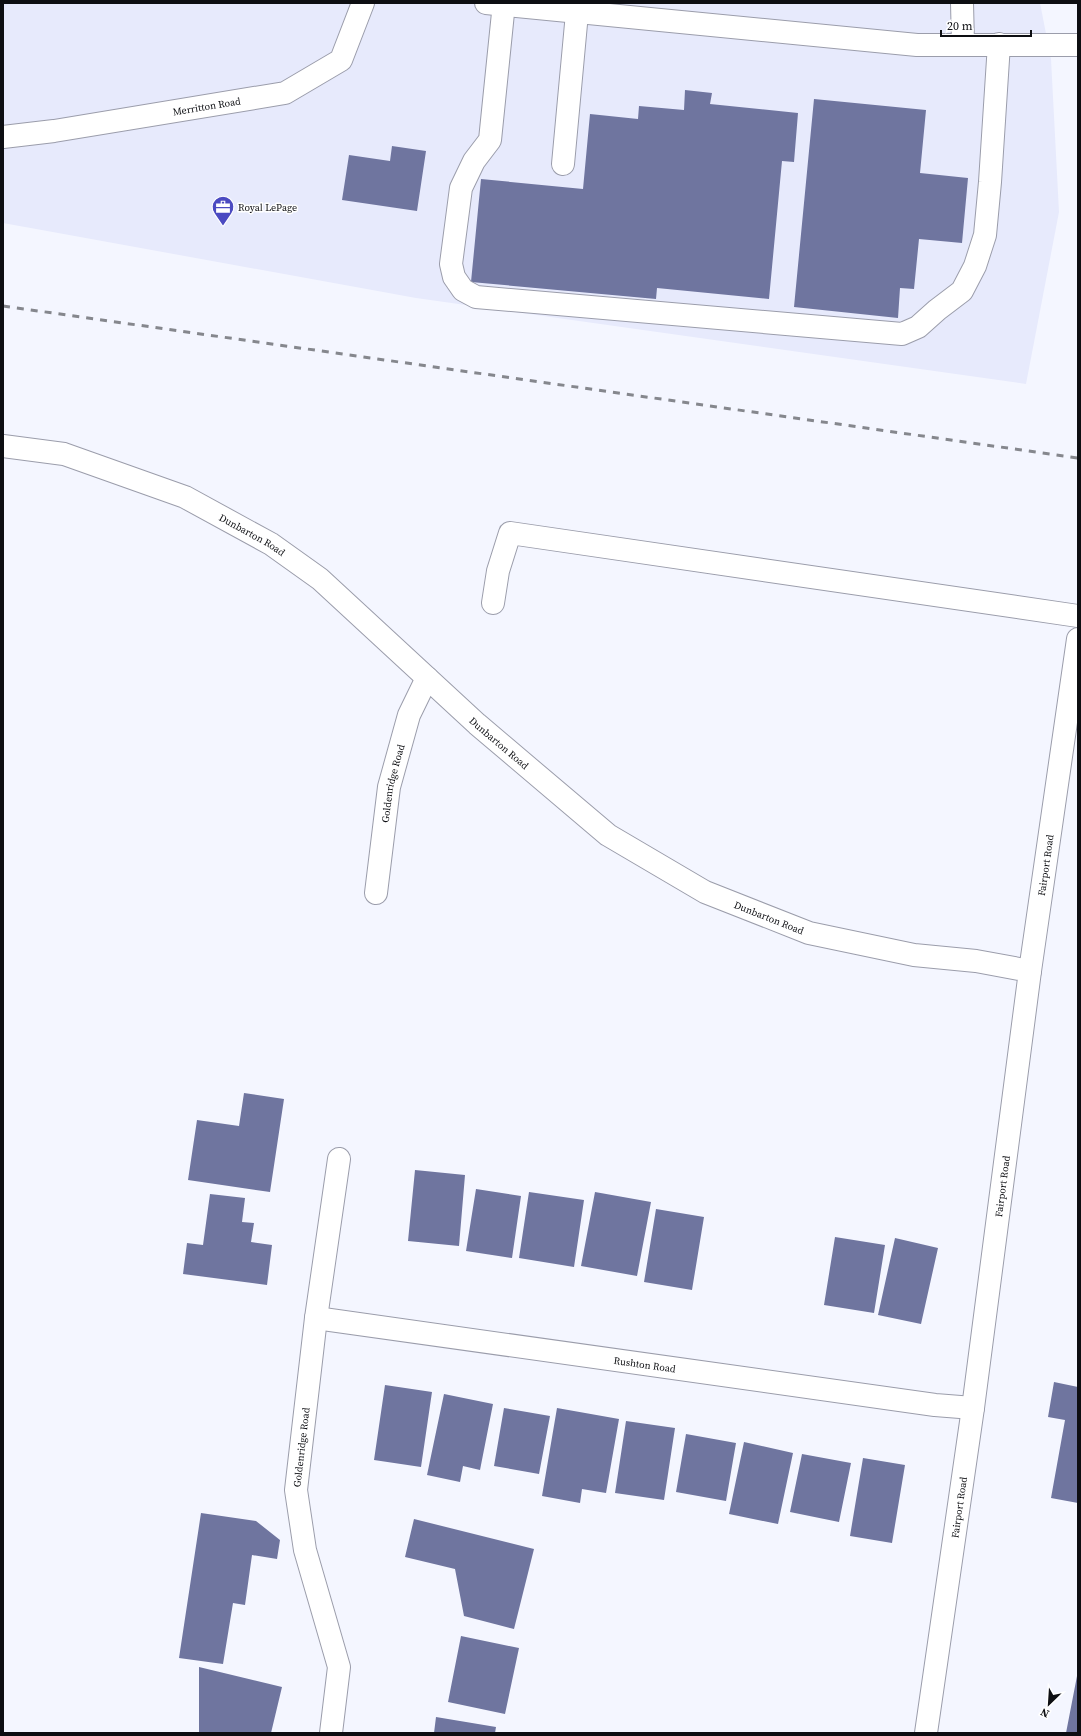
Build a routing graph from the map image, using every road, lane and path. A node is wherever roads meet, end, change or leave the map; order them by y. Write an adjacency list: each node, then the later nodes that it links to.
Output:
1 (363, 3): 8 (street, Merritton Road)
2 (962, 3): 5 (street)
3 (498, 4): 4 (street); 6 (street)
4 (577, 13): 5 (street); 9 (street)
5 (963, 44): 6 (street)
6 (1000, 44): 7 (street)
7 (1078, 45)
8 (3, 137)
9 (563, 164)
10 (3, 446): 14 (street, Dunbarton Road)
11 (493, 603): 12 (street)
12 (1078, 616)
13 (1078, 639): 16 (street, Fairport Road)
14 (427, 678): 15 (street, Goldenridge Road); 16 (street, Dunbarton Road)
15 (376, 894)
16 (1030, 971): 19 (street, Fairport Road)
17 (339, 1158): 18 (street, Goldenridge Road)
18 (316, 1318): 19 (street, Rushton Road); 20 (street, Goldenridge Road)
19 (973, 1408): 21 (street, Fairport Road)
20 (331, 1733)
21 (926, 1733)

